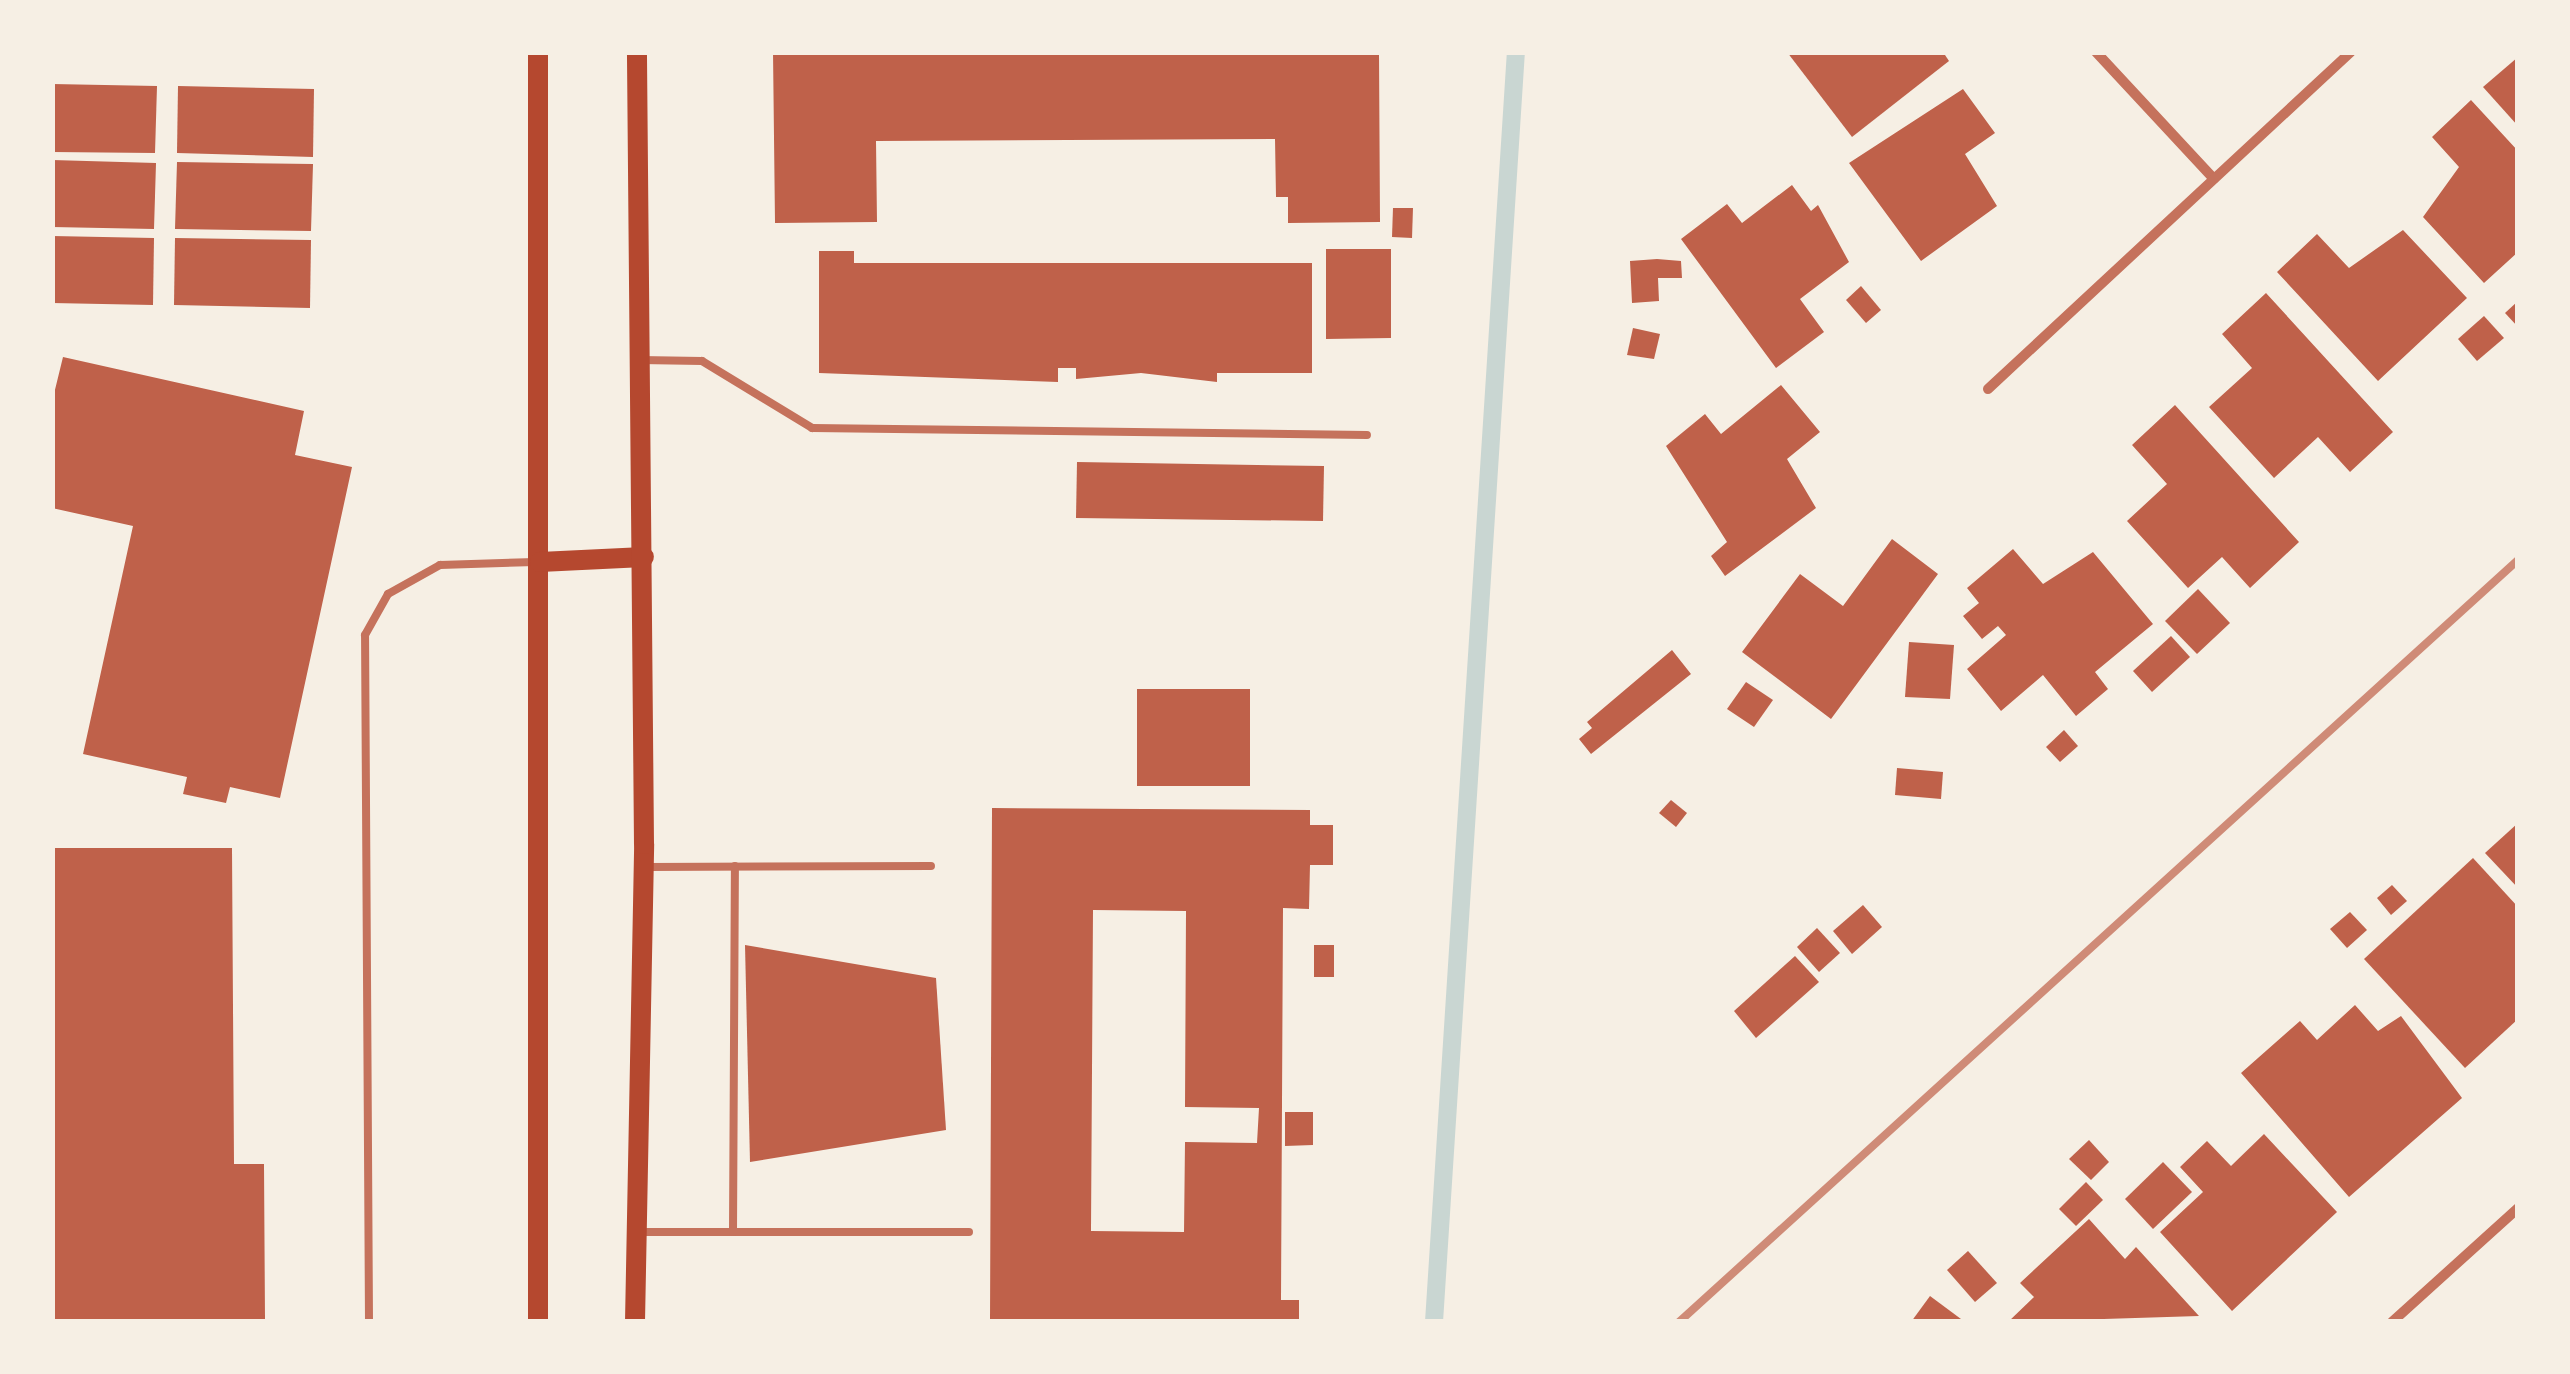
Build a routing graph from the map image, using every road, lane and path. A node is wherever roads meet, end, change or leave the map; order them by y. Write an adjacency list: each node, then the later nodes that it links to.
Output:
1 (538, 52): 10 (main road)
2 (637, 52): 6 (main road)
3 (2096, 52): 5 (street)
4 (2351, 52): 5 (street)
5 (2214, 179): 7 (street)
6 (637, 360): 8 (lane); 9 (main road)
7 (1988, 389)
8 (1367, 435)
9 (644, 557): 10 (main road); 11 (main road)
10 (540, 562): 18 (lane); 19 (main road)
11 (643, 866): 12 (lane); 15 (main road)
12 (735, 866): 13 (lane); 16 (lane)
13 (931, 866)
14 (2518, 1208): 21 (street)
15 (637, 1232): 16 (lane); 20 (main road)
16 (733, 1232): 17 (lane)
17 (970, 1232)
18 (369, 1322)
19 (538, 1322)
20 (636, 1322)
21 (2392, 1322)

